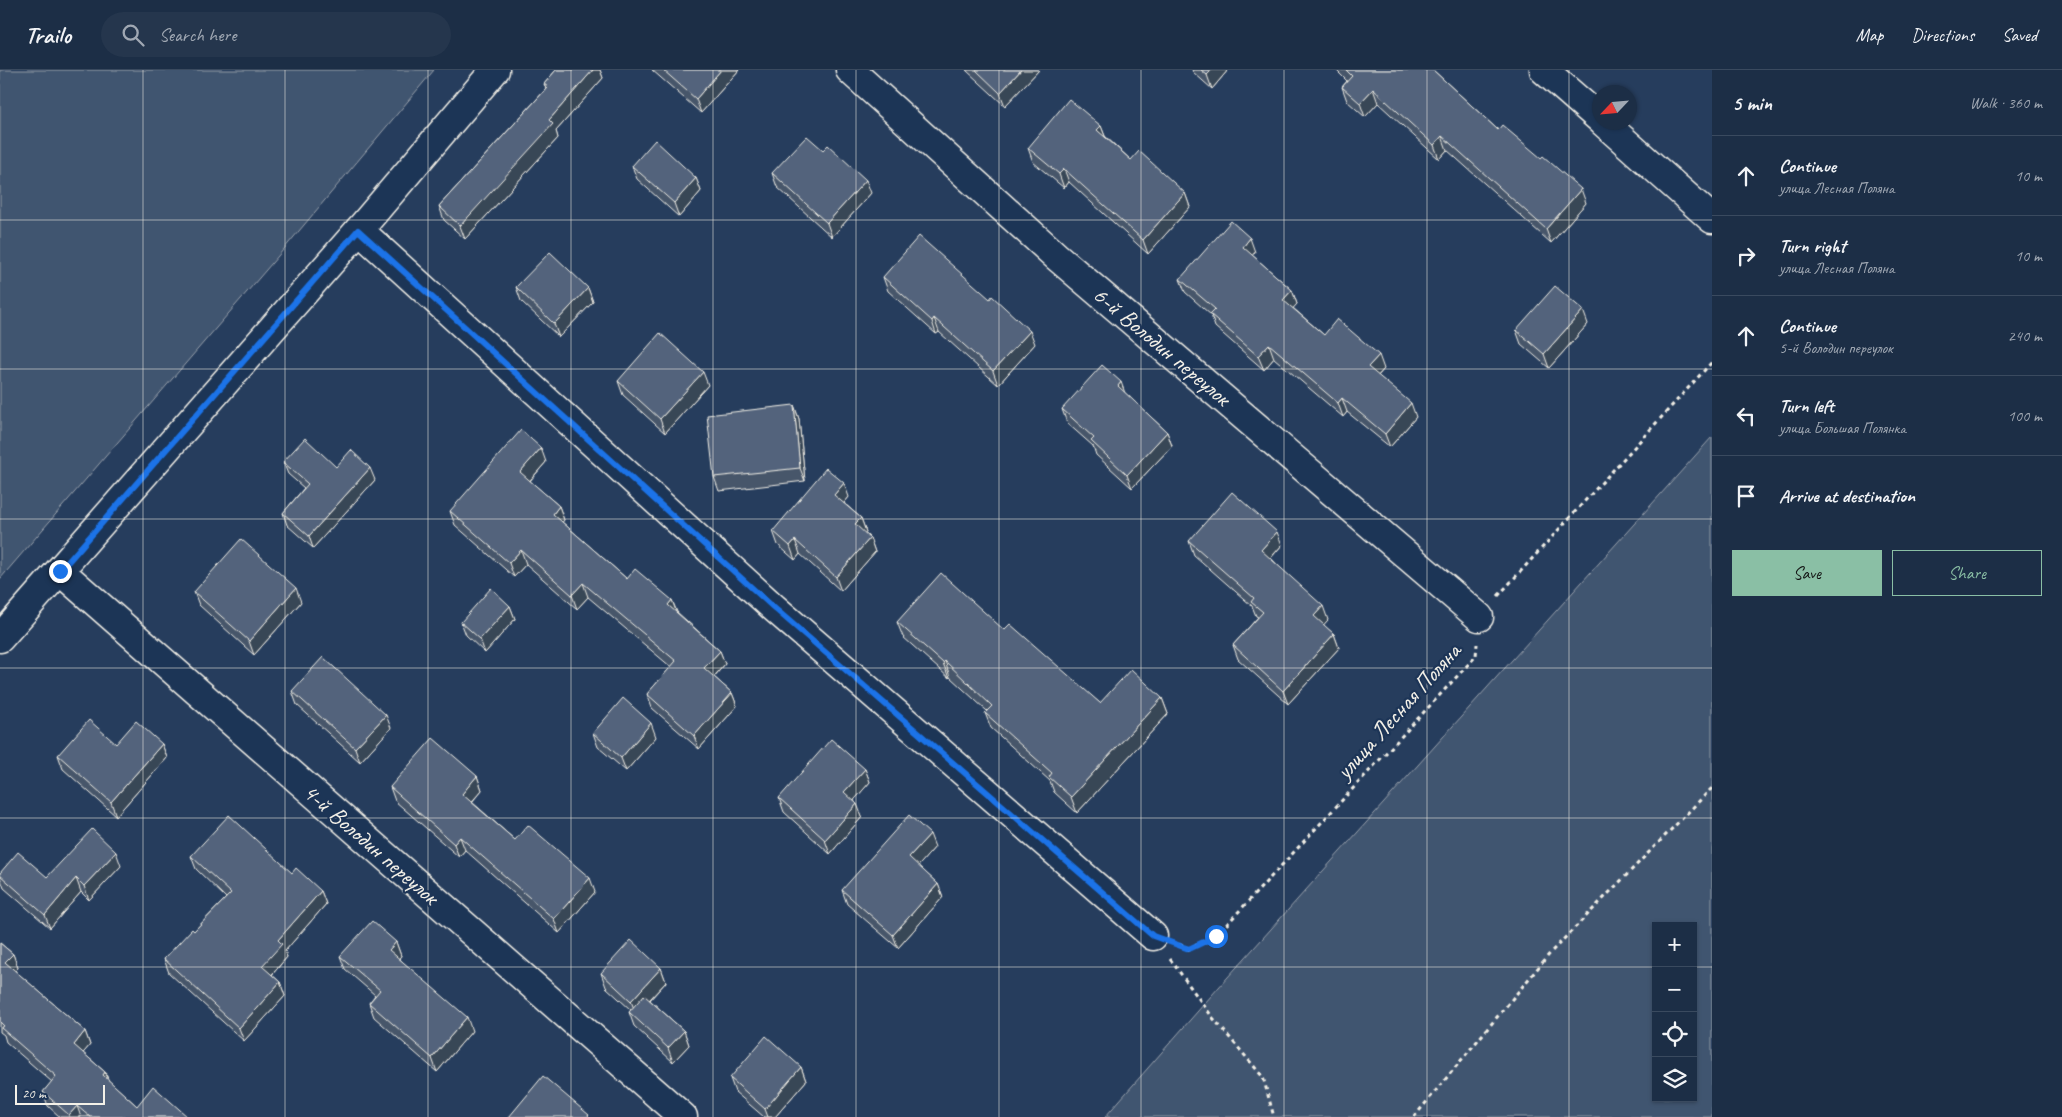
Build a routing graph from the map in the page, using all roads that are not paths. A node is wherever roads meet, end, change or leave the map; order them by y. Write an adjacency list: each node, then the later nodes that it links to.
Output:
1 (495, 70): 7 (street)
2 (850, 70): 9 (street, 6-й Володин переулок)
3 (1544, 70): 4 (street)
4 (1592, 112)
5 (1613, 130): 6 (street)
6 (1712, 219)
7 (358, 230): 8 (street); 11 (street)
8 (60, 571): 10 (street); 12 (street, 4-й Володин переулок)
9 (1479, 616)
10 (0, 638)
11 (1153, 936)
12 (683, 1117)

